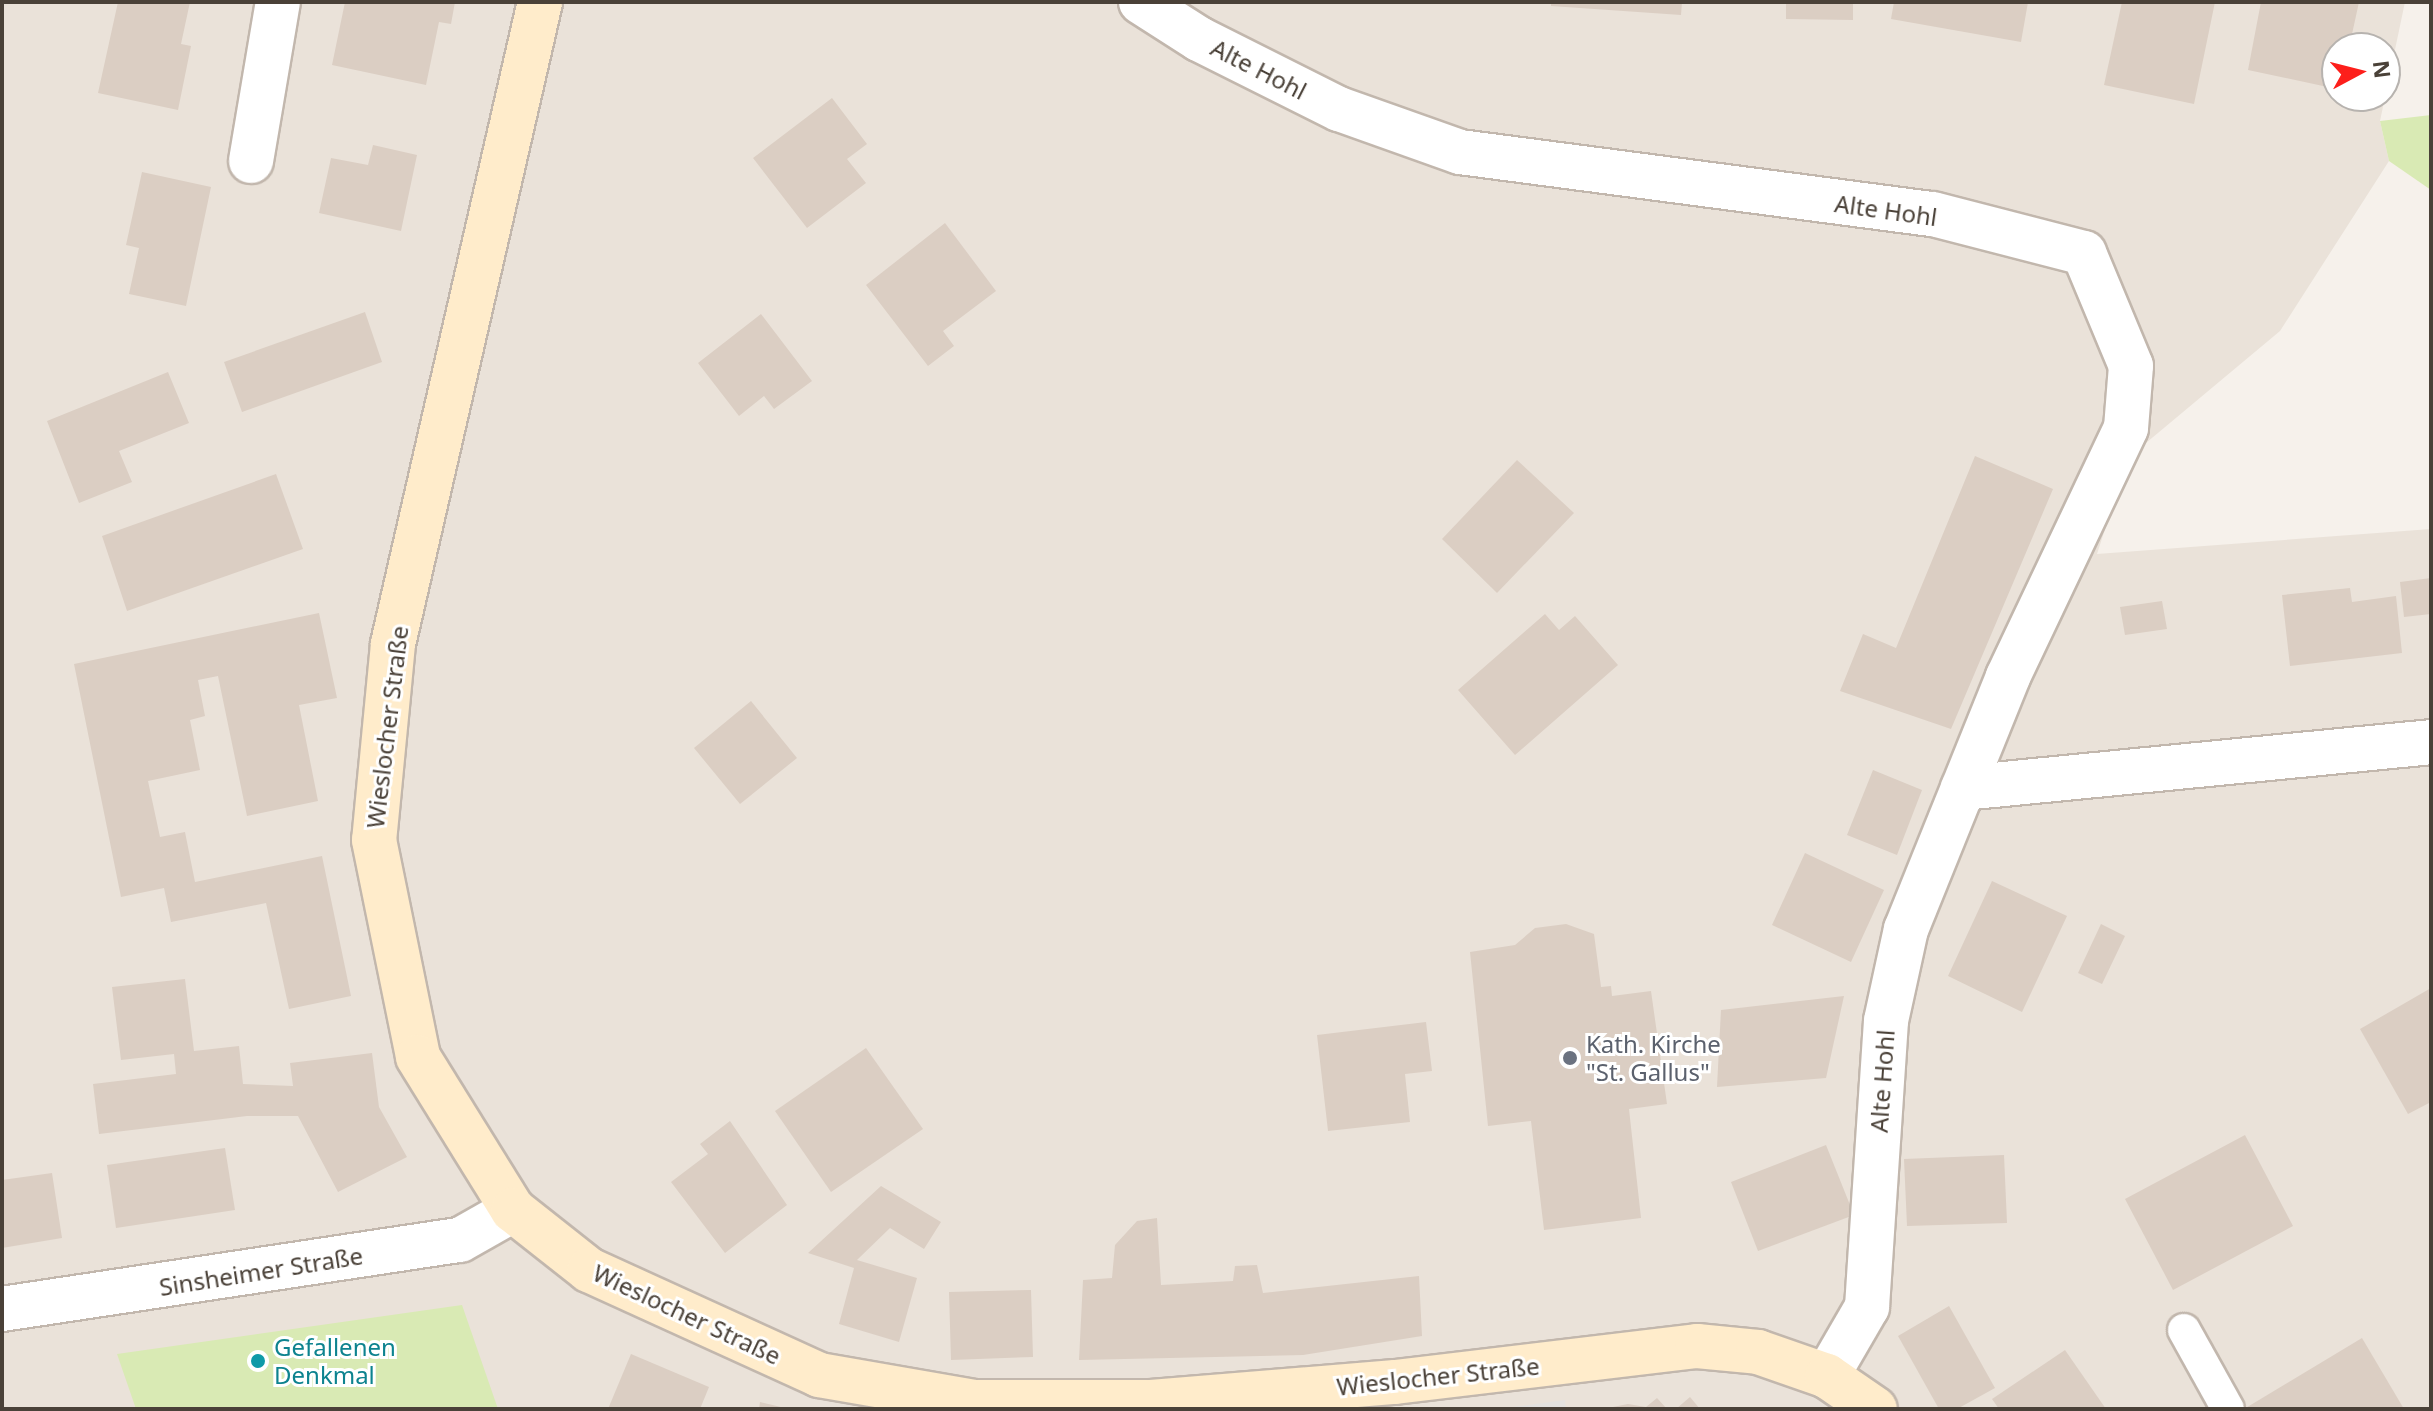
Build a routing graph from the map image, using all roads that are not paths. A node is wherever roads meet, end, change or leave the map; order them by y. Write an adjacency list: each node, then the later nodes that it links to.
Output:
1 (278, 2): 4 (street)
2 (540, 2): 7 (main road, Wieslocher Straße)
3 (1141, 2): 6 (street, Alte Hohl)
4 (251, 161)
5 (2431, 742): 6 (street)
6 (1963, 788): 10 (street, Alte Hohl)
7 (513, 1210): 8 (street, Sinsheimer Straße); 11 (main road, Wieslocher Straße)
8 (2, 1309)
9 (2184, 1330): 13 (lane)
10 (1827, 1376): 11 (main road, Wieslocher Straße); 12 (main road, Wieslocher Straße)
11 (1397, 1396)
12 (1875, 1409)
13 (2228, 1409)

